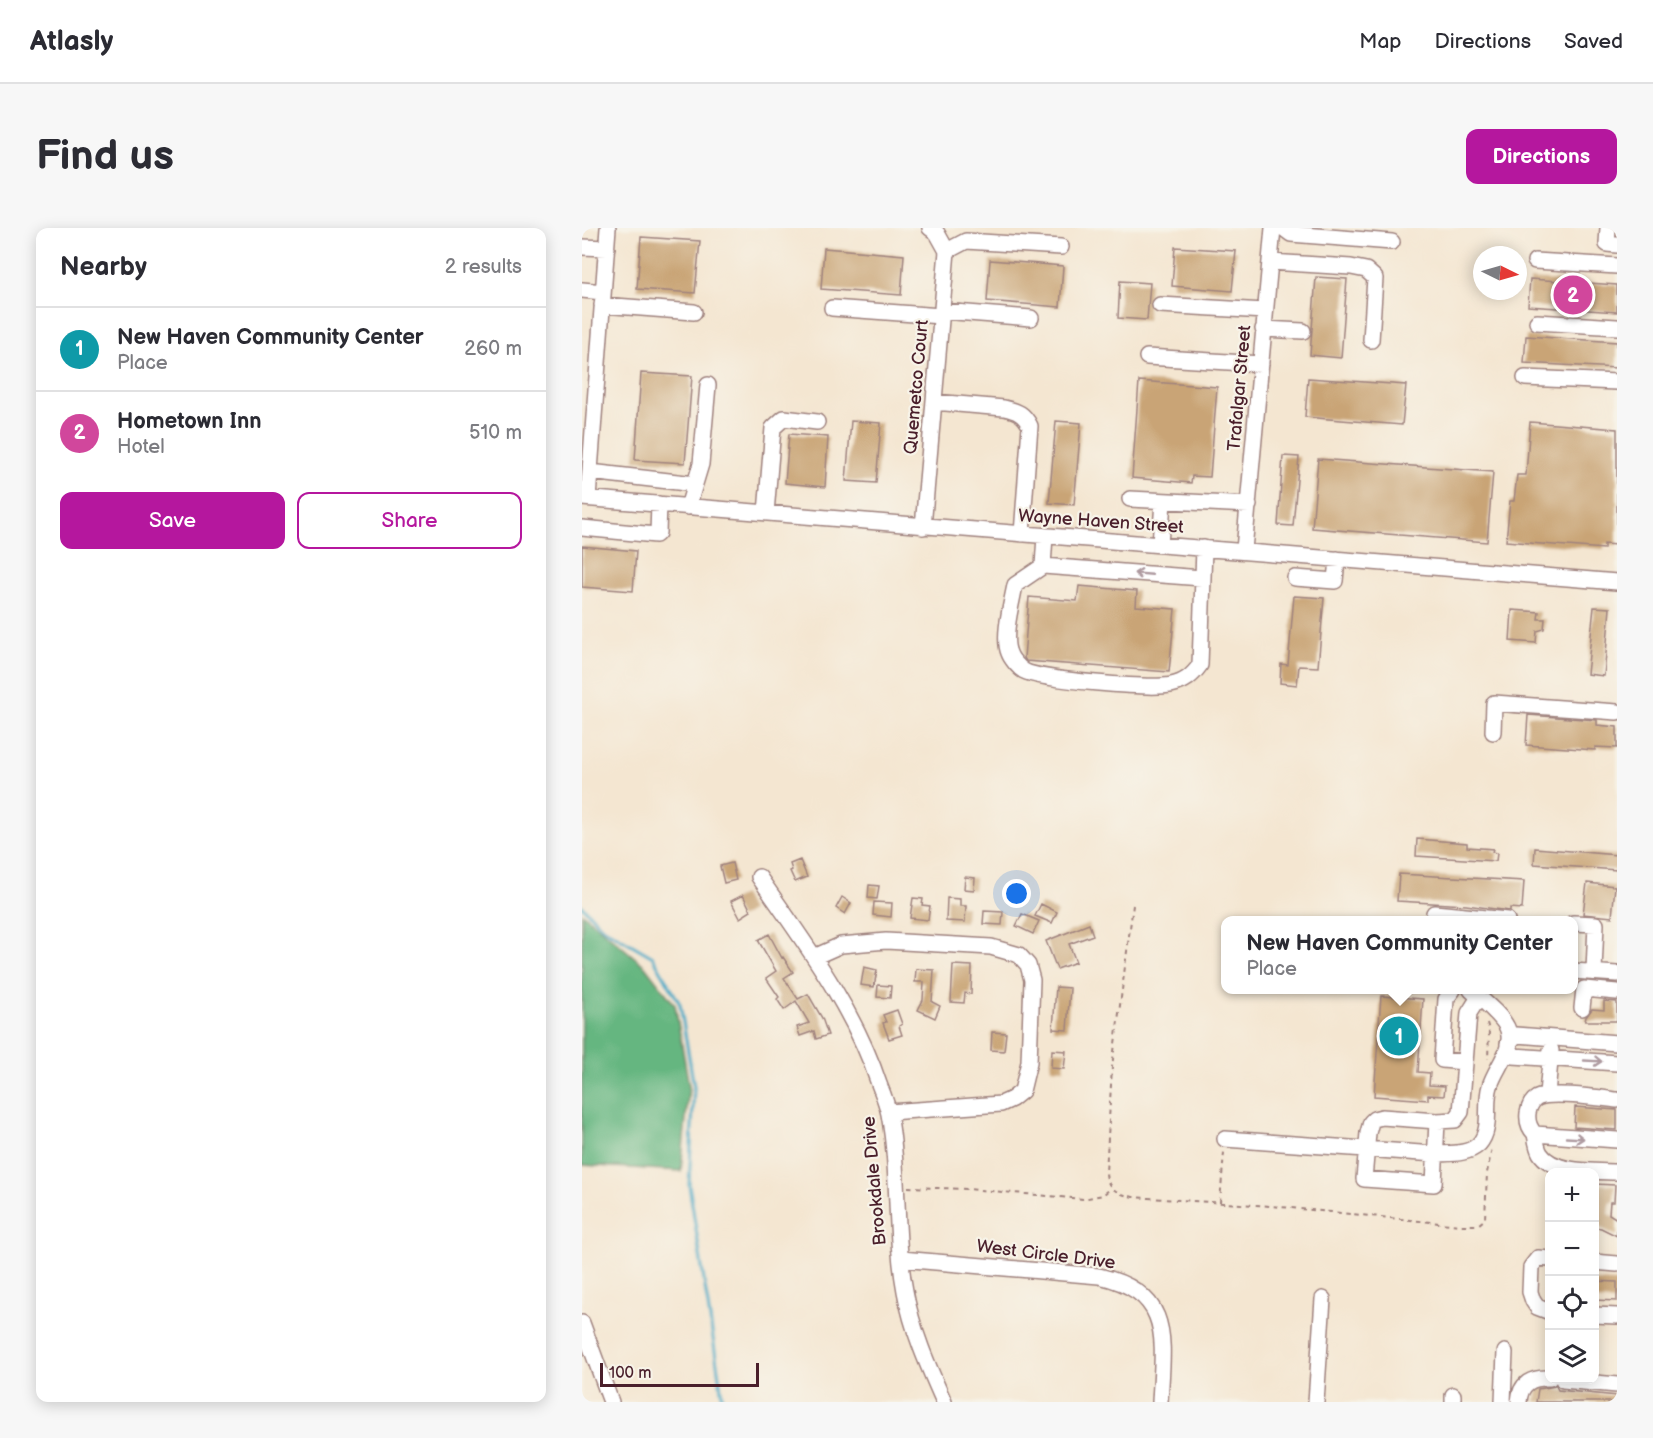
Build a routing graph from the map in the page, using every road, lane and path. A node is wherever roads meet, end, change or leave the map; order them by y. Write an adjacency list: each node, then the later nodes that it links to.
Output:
1 (608, 228): 12 (street)
2 (930, 228): 13 (street)
3 (1020, 228): 8 (street)
4 (1274, 228): 15 (street, Trafalgar Street)
5 (1283, 228): 7 (street)
6 (1608, 228): 9 (street)
7 (1392, 242)
8 (1019, 244): 11 (street); 13 (street)
9 (1617, 245)
10 (582, 247): 12 (street)
11 (1061, 247)
12 (607, 248): 18 (street)
13 (946, 251): 23 (street, Quemetco Court)
14 (1535, 261): 16 (street)
15 (1270, 262): 21 (street, Trafalgar Street); 29 (street)
16 (1617, 266)
17 (582, 290): 18 (street)
18 (603, 298): 22 (street); 37 (street)
19 (1160, 305): 21 (street)
20 (832, 308): 23 (street)
21 (1265, 311): 27 (street, Trafalgar Street)
22 (694, 312)
23 (941, 313): 24 (street); 35 (street, Quemetco Court)
24 (1031, 318)
25 (1537, 322): 26 (street)
26 (1617, 327)
27 (1263, 329): 28 (street); 31 (street, Trafalgar Street)
28 (1303, 331)
29 (1371, 340)
30 (1148, 357): 31 (street)
31 (1261, 364): 43 (street, Trafalgar Street)
32 (1525, 378): 33 (street)
33 (1617, 382)
34 (708, 385): 38 (street)
35 (934, 402): 46 (street, Quemetco Court); 48 (street)
36 (817, 422): 45 (street)
37 (590, 472): 38 (street); 39 (street)
38 (695, 484): 44 (street)
39 (585, 498): 42 (street, Wayne Haven Street)
40 (1130, 499): 41 (street)
41 (1163, 501): 43 (street); 50 (street)
42 (659, 504): 44 (street, Wayne Haven Street); 47 (street)
43 (1249, 506): 52 (street, Trafalgar Street)
44 (688, 507): 45 (street, Wayne Haven Street)
45 (766, 513): 46 (street, Wayne Haven Street)
46 (924, 527): 48 (street, Wayne Haven Street)
47 (582, 528)
48 (1022, 534): 49 (street, Wayne Haven Street)
49 (1045, 536): 50 (street, Wayne Haven Street); 54 (street)
50 (1160, 545): 51 (street, Wayne Haven Street)
51 (1204, 548): 52 (street, Wayne Haven Street); 55 (street)
52 (1244, 550): 53 (street, Wayne Haven Street)
53 (1337, 559): 56 (street); 57 (street, Wayne Haven Street)
54 (1043, 566): 55 (street, one-way to 54); 55 (street)
55 (1202, 578)
56 (1295, 578)
57 (1617, 582)
58 (1617, 712): 59 (street)
59 (1492, 732)
60 (759, 877): 64 (street, Brookdale Drive)
61 (1435, 916): 62 (street)
62 (1455, 916)
63 (1578, 923): 66 (street)
64 (814, 957): 83 (street, Brookdale Drive); 83 (street)
65 (1578, 971): 66 (street)
66 (1594, 971): 67 (street)
67 (1617, 974)
68 (1617, 992): 72 (street)
69 (1450, 994): 78 (street)
70 (1475, 994): 78 (street)
71 (1476, 994): 76 (street)
72 (1582, 1008)
73 (1485, 1020): 80 (path)
74 (1552, 1037): 75 (street); 76 (street); 77 (street)
75 (1617, 1042)
76 (1509, 1044): 77 (street); 89 (street)
77 (1550, 1059): 79 (street, one-way to 79); 81 (street)
78 (1465, 1062): 84 (street)
79 (1617, 1063)
80 (1490, 1064)
81 (1547, 1094): 82 (street); 85 (street)
82 (1617, 1100)
83 (889, 1113): 94 (street, Brookdale Drive)
84 (1437, 1121): 88 (street); 89 (street)
85 (1535, 1134): 87 (street, one-way to 87); 90 (street)
86 (1225, 1139): 88 (street); 93 (path)
87 (1617, 1140)
88 (1366, 1149): 89 (street); 89 (street)
89 (1435, 1154)
90 (1617, 1172)
91 (916, 1187): 92 (path)
92 (1111, 1188)
93 (1220, 1202)
94 (901, 1259): 108 (street, Brookdale Drive); 109 (street, West Circle Drive)
95 (1545, 1259): 99 (street)
96 (1599, 1262): 97 (street)
97 (1617, 1264)
98 (1323, 1299): 110 (street)
99 (1545, 1310)
100 (1599, 1315): 101 (street)
101 (1617, 1316)
102 (582, 1323): 107 (street)
103 (1505, 1352): 111 (street)
104 (1545, 1378): 112 (street)
105 (1599, 1383): 106 (street)
106 (1617, 1385)
107 (611, 1402)
108 (944, 1402)
109 (1160, 1402)
110 (1316, 1402)
111 (1503, 1402)
112 (1519, 1402)

